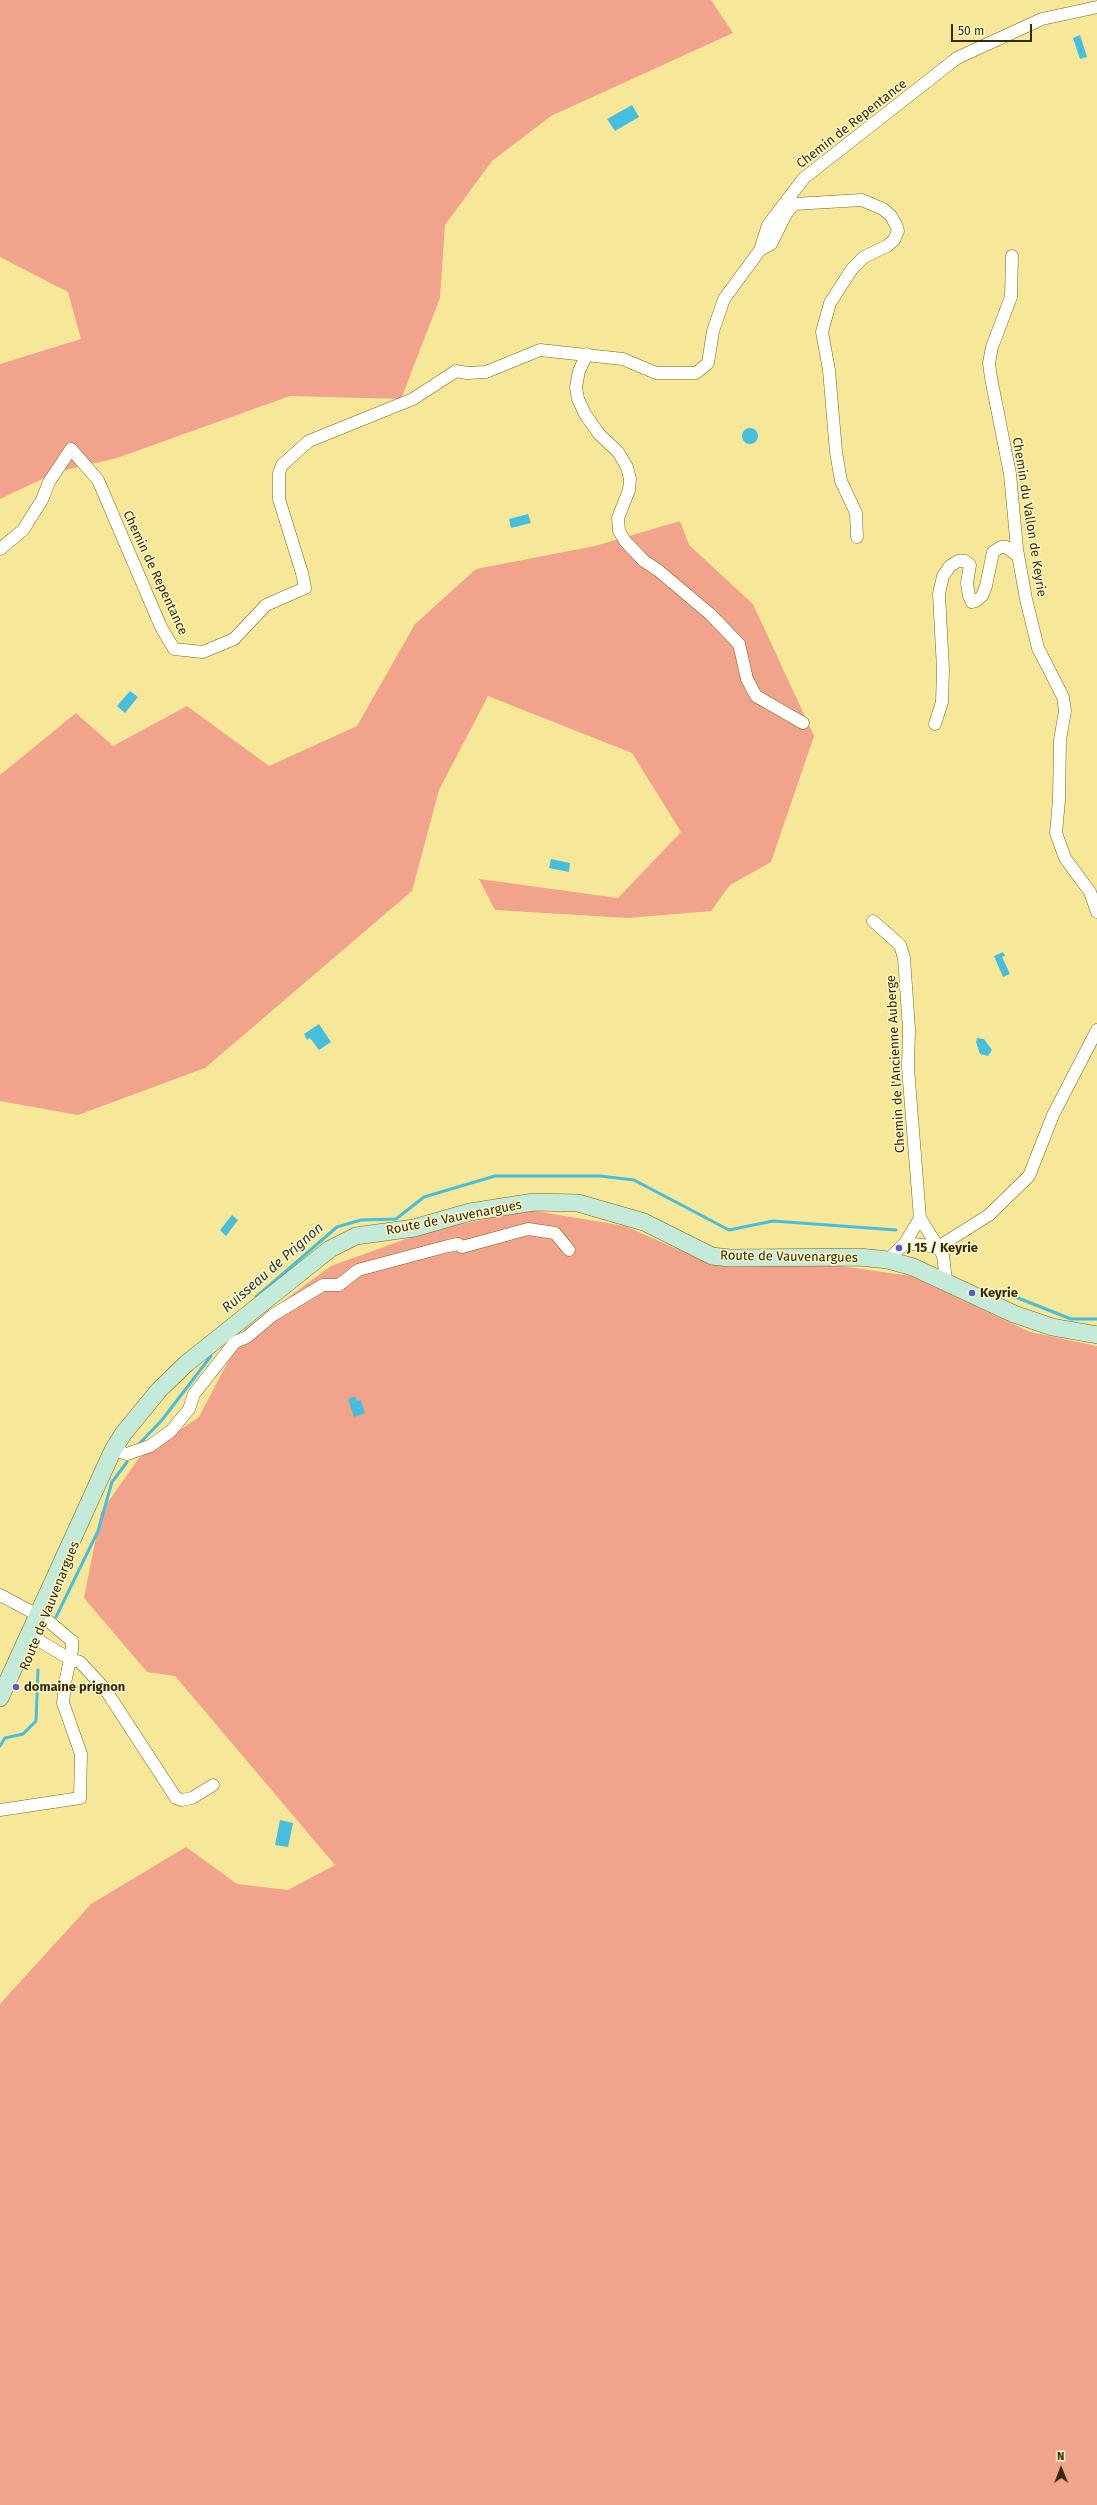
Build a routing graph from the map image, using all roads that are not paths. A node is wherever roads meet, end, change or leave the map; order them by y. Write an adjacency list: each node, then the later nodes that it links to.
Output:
1 (1097, 7): 2 (street, Chemin de Repentance)
2 (760, 250): 4 (street, Chemin de Repentance); 5 (street)
3 (1012, 256): 7 (street, Chemin du Vallon de Keyrie)
4 (587, 354): 6 (street, Chemin de Repentance); 8 (street)
5 (857, 537)
6 (0, 549)
7 (1018, 556): 9 (street); 10 (street, Chemin du Vallon de Keyrie)
8 (803, 723)
9 (935, 724)
10 (1097, 912)
11 (873, 921): 13 (street, Chemin de l'Ancienne Auberge)
12 (1097, 1030): 15 (street)
13 (920, 1218): 14 (street); 15 (street, Chemin de l'Ancienne Auberge)
14 (905, 1243): 15 (street); 17 (street)
15 (938, 1247): 18 (street)
16 (569, 1250): 20 (street)
17 (888, 1260): 18 (main road, Route de Vauvenargues); 20 (main road, Route de Vauvenargues)
18 (946, 1281): 19 (main road, Route de Vauvenargues)
19 (1097, 1335)
20 (230, 1337): 21 (main road, Route de Vauvenargues); 21 (street)
21 (113, 1450): 23 (main road, Route de Vauvenargues)
22 (0, 1595): 23 (street)
23 (47, 1620): 24 (main road, Route de Vauvenargues); 25 (street); 26 (main road, Route de Vauvenargues)
24 (43, 1643): 25 (street); 27 (main road, Route de Vauvenargues)
25 (70, 1659): 28 (street); 29 (street)
26 (0, 1698)
27 (0, 1710)
28 (213, 1785)
29 (0, 1810)

